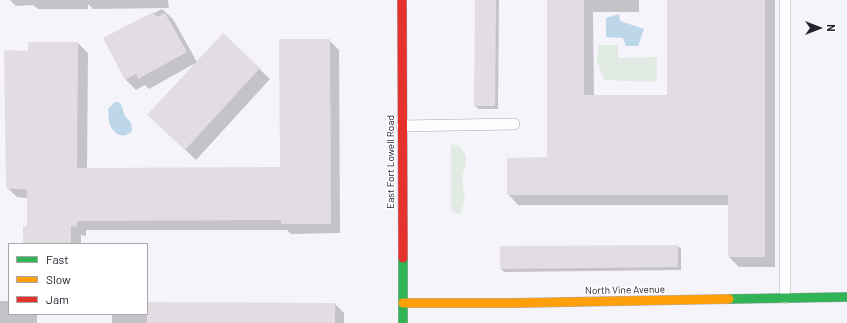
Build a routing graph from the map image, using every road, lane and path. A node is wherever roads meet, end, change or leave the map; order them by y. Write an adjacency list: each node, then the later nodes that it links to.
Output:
1 (402, 0): 4 (street, East Fort Lowell Road)
2 (785, 0): 6 (lane)
3 (514, 124): 4 (lane)
4 (402, 126): 7 (street, East Fort Lowell Road)
5 (847, 297): 6 (street, North Vine Avenue)
6 (785, 298): 7 (street, North Vine Avenue)
7 (403, 303): 8 (street, East Fort Lowell Road)
8 (403, 323)

